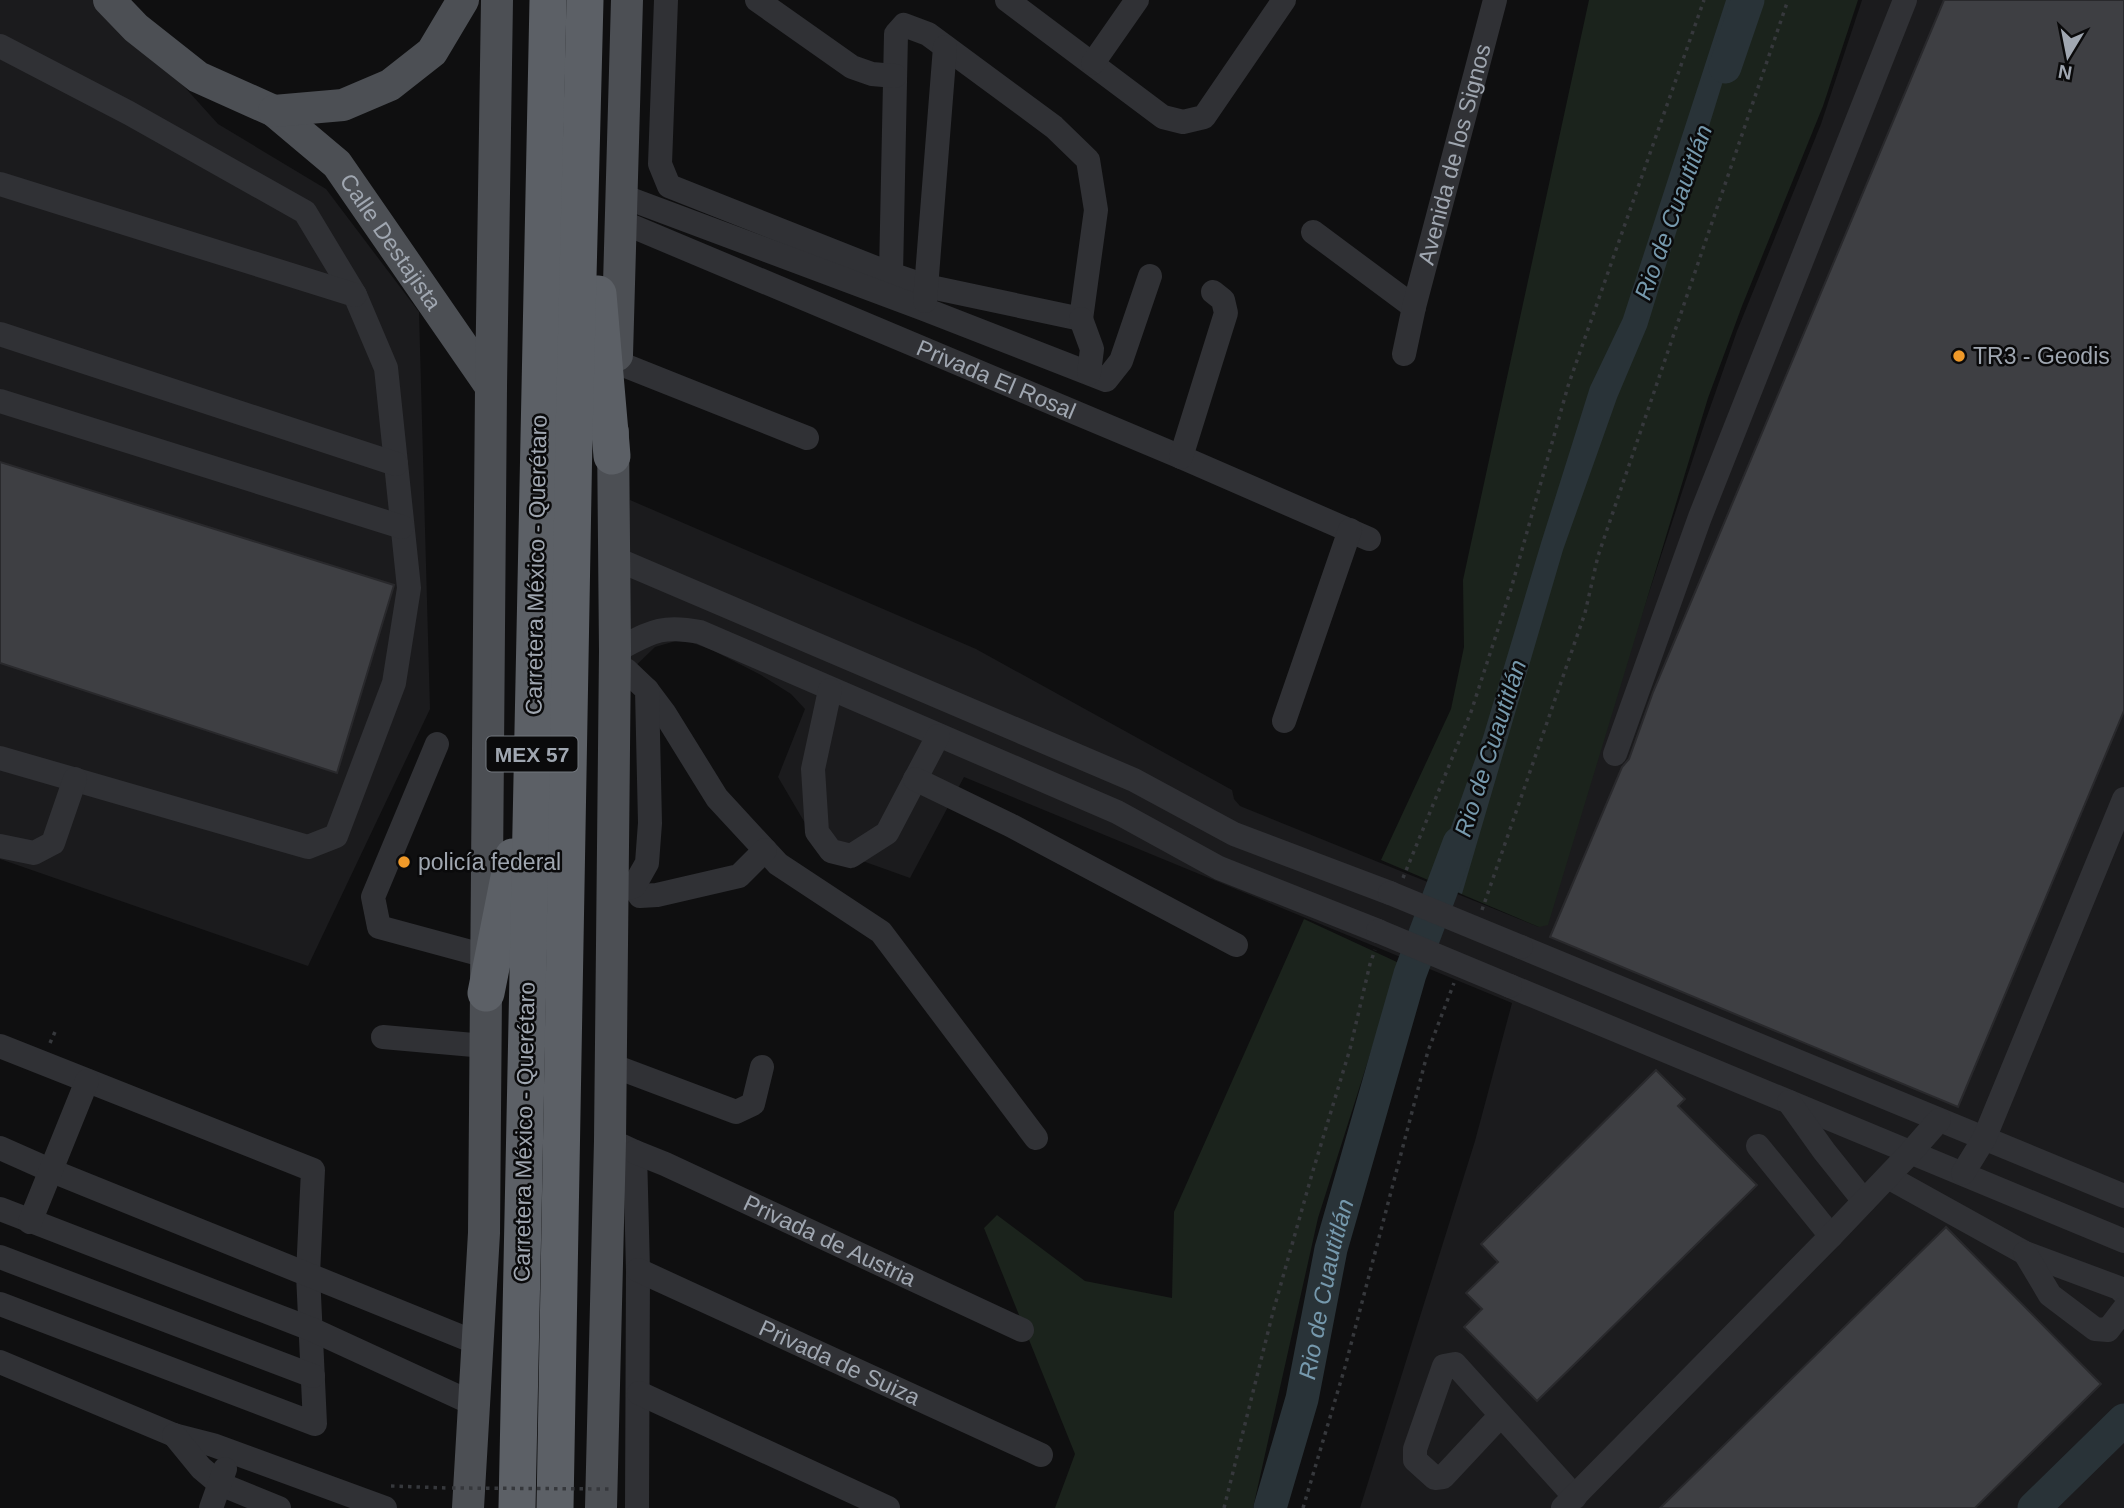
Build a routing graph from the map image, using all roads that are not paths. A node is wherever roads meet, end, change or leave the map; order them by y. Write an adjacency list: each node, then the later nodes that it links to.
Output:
1 (109, 0): 18 (main road, Calle Destajista)
2 (463, 0): 18 (main road, Calle Destajista)
3 (497, 0): 34 (main road)
4 (548, 0): 59 (highway, Carretera México - Querétaro / MEX 57)
5 (585, 0): 19 (highway, Carretera México - Querétaro / MEX 57)
6 (627, 0): 21 (main road)
7 (666, 0): 23 (street)
8 (757, 0): 17 (street)
9 (1007, 0): 16 (street)
10 (1137, 0): 16 (street)
11 (1284, 0): 16 (street)
12 (1495, 0): 28 (street, Avenida de los Signos)
13 (1905, 0): 54 (street)
14 (0, 46): 26 (street)
15 (945, 47): 17 (street); 27 (street); 29 (street)
16 (1093, 63)
17 (895, 76): 23 (street)
18 (274, 111): 34 (main road, Calle Destajista)
19 (583, 118): 37 (highway); 117 (highway, Carretera México - Querétaro / MEX 57)
20 (0, 184): 26 (street)
21 (622, 209): 27 (street); 32 (main road); 38 (street, Privada El Rosal)
22 (1313, 232): 28 (street)
23 (891, 274): 27 (street)
24 (1150, 276): 33 (street)
25 (1213, 292): 38 (street)
26 (355, 295): 39 (street)
27 (925, 297): 29 (street); 33 (street)
28 (1414, 307): 31 (street, Avenida de los Signos)
29 (1081, 319): 33 (street)
30 (0, 334): 39 (street)
31 (1404, 354)
32 (616, 362): 36 (street); 37 (main road)
33 (1089, 373)
34 (491, 387): 66 (main road)
35 (0, 401): 40 (street)
36 (807, 438)
37 (612, 456): 41 (main road)
38 (1181, 457): 51 (street, Privada El Rosal)
39 (396, 464): 40 (street)
40 (402, 527): 57 (street)
41 (614, 558): 42 (street); 45 (main road)
42 (693, 592): 43 (street); 44 (street)
43 (679, 628): 45 (street); 47 (street)
44 (819, 645): 46 (street); 47 (street)
45 (614, 658): 48 (street); 64 (main road)
46 (878, 672): 50 (street); 55 (street)
47 (806, 679): 49 (street)
48 (647, 690): 63 (street); 64 (street)
49 (830, 690): 50 (street); 58 (street)
50 (865, 704): 52 (street)
51 (1284, 721)
52 (937, 736): 58 (street); 60 (street)
53 (437, 744): 66 (street)
54 (1615, 754)
55 (1081, 757): 60 (street); 75 (street, bridge)
56 (0, 758): 57 (street)
57 (75, 779): 62 (street)
58 (915, 779): 65 (street)
59 (531, 781): 67 (highway); 116 (highway, Carretera México - Querétaro / MEX 57)
60 (1066, 791): 74 (street, bridge)
61 (2124, 799): 77 (street)
62 (0, 846)
63 (765, 850): 64 (street); 76 (street)
64 (623, 889): 71 (main road)
65 (1236, 945)
66 (486, 956): 67 (main road)
67 (485, 993): 70 (main road)
68 (383, 1037): 70 (street)
69 (0, 1046): 73 (street)
70 (485, 1046): 100 (main road)
71 (611, 1065): 72 (street); 79 (main road)
72 (762, 1068)
73 (87, 1081): 82 (street); 94 (street)
74 (1788, 1101): 81 (street); 86 (street)
75 (1939, 1120): 77 (street); 81 (street)
76 (1036, 1138)
77 (1984, 1139): 83 (street); 85 (street)
78 (1758, 1146): 89 (street)
79 (623, 1147): 93 (street); 99 (street, Privada de Austria); 112 (main road)
80 (0, 1148): 82 (street)
81 (1912, 1152): 83 (street); 84 (street)
82 (52, 1171): 88 (street); 94 (street)
83 (1962, 1174): 90 (street)
84 (1888, 1177): 86 (street); 91 (street)
85 (2124, 1196)
86 (1864, 1201): 89 (street)
87 (0, 1209): 88 (street)
88 (30, 1222): 98 (street)
89 (1831, 1236): 113 (street)
90 (2124, 1241)
91 (2025, 1253): 95 (street); 97 (street)
92 (0, 1257): 102 (street)
93 (638, 1270): 103 (street); 107 (street, Privada de Suiza)
94 (308, 1274): 98 (street); 100 (street)
95 (2124, 1293)
96 (0, 1304): 102 (street)
97 (2124, 1309)
98 (311, 1329): 102 (street); 104 (street)
99 (1022, 1330)
100 (477, 1343): 104 (main road)
101 (0, 1362): 106 (street)
102 (313, 1376)
103 (639, 1393): 118 (street); 119 (street)
104 (474, 1404): 111 (main road)
105 (1501, 1415): 113 (street)
106 (174, 1435): 108 (street); 109 (street)
107 (1041, 1455)
108 (251, 1459): 109 (street); 110 (street); 114 (street)
109 (220, 1484): 114 (street); 115 (street)
110 (387, 1497)
111 (460, 1498)
112 (606, 1499)
113 (1569, 1502)
114 (265, 1505)
115 (211, 1508)
116 (517, 1508)
117 (555, 1508)
118 (637, 1508)
119 (888, 1508)

